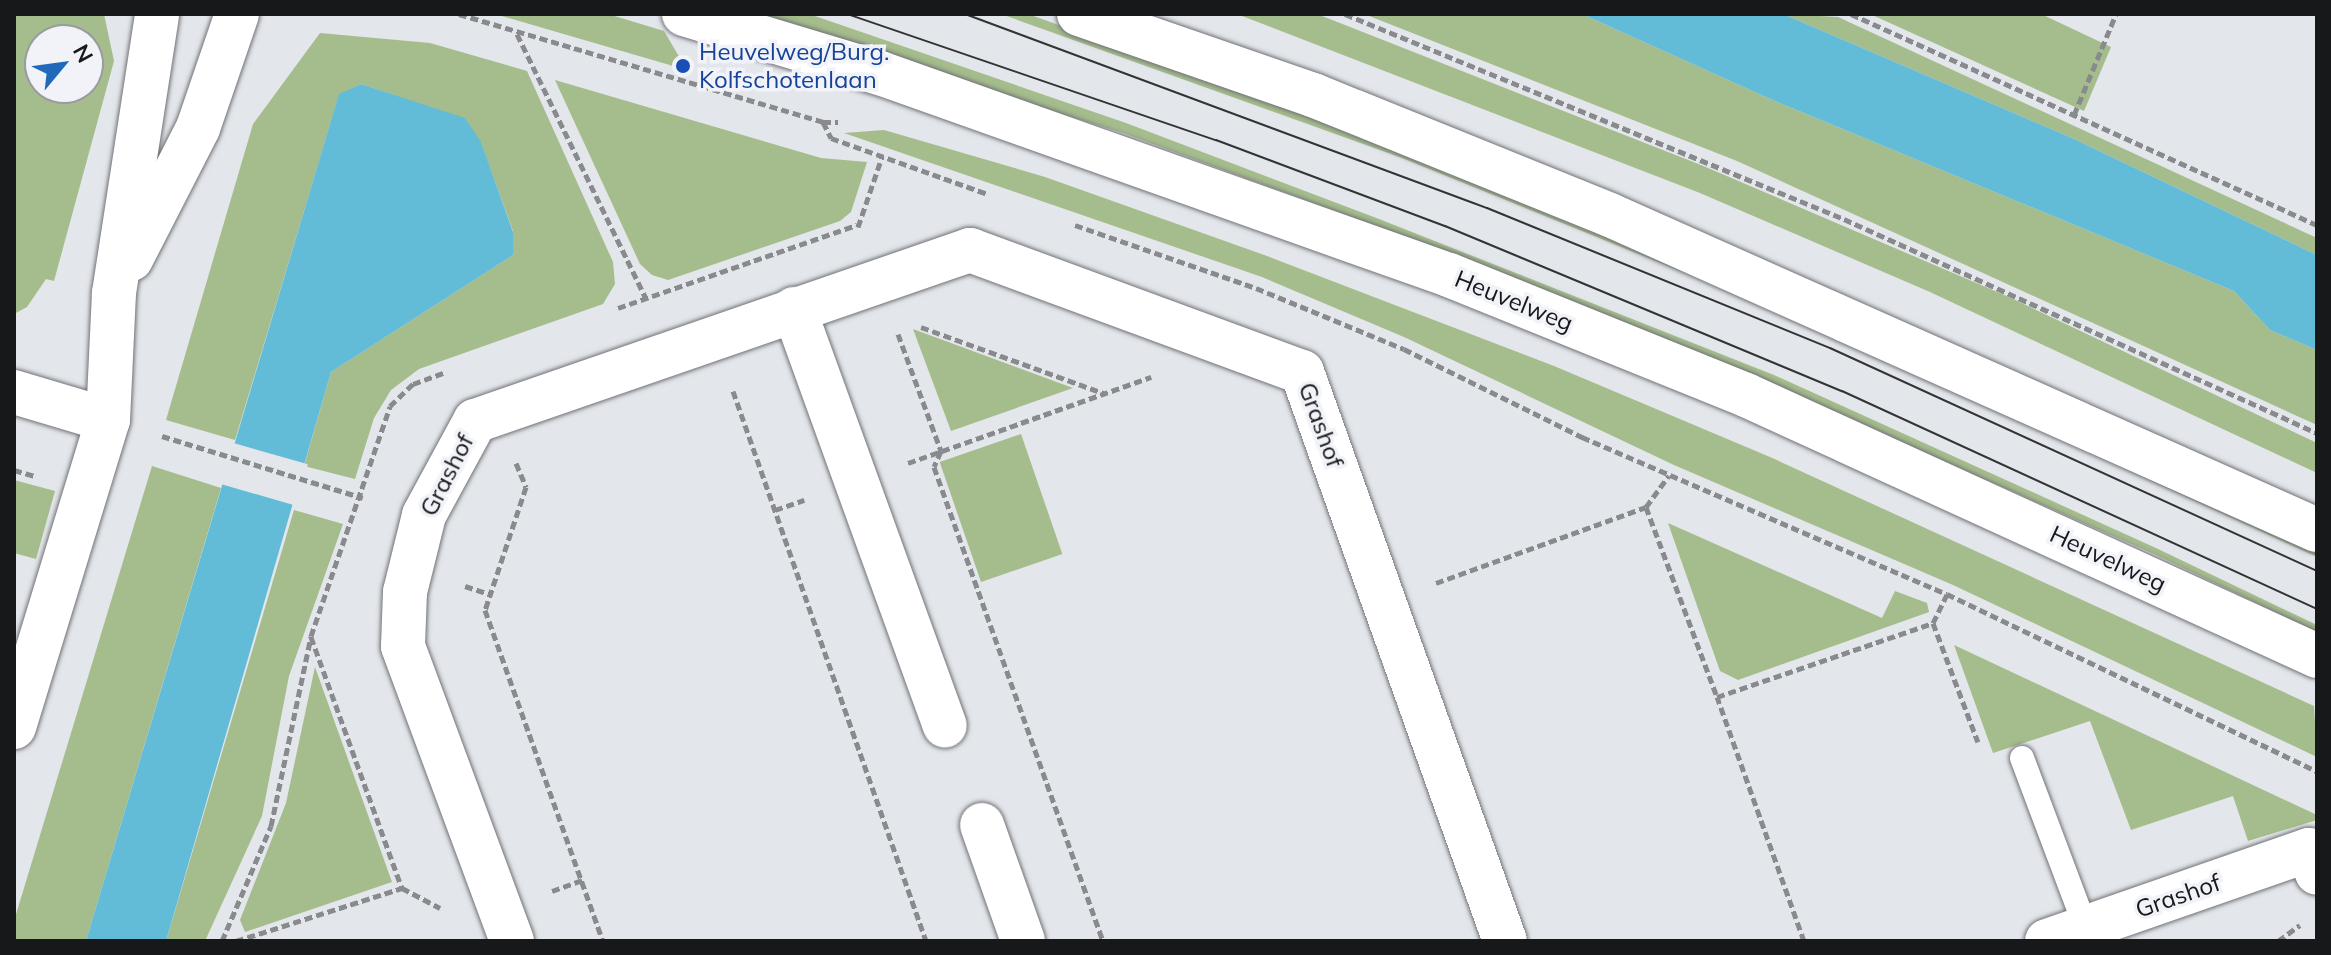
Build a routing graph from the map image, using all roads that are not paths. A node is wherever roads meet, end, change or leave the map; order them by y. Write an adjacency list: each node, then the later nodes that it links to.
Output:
1 (157, 14): 5 (street)
2 (237, 14): 5 (street)
3 (684, 14): 10 (street, Heuvelweg)
4 (1079, 14): 9 (street)
5 (114, 293): 8 (street)
6 (794, 309): 11 (street); 17 (street, Grashof); 19 (street, Grashof)
7 (14, 392): 8 (street)
8 (108, 420): 12 (street)
9 (2317, 530)
10 (2317, 656)
11 (945, 725)
12 (14, 727)
13 (2022, 758): 16 (lane)
14 (982, 825): 18 (street)
15 (2313, 861): 16 (street, Grashof)
16 (2067, 934)
17 (512, 941)
18 (1023, 941)
19 (1505, 941)

